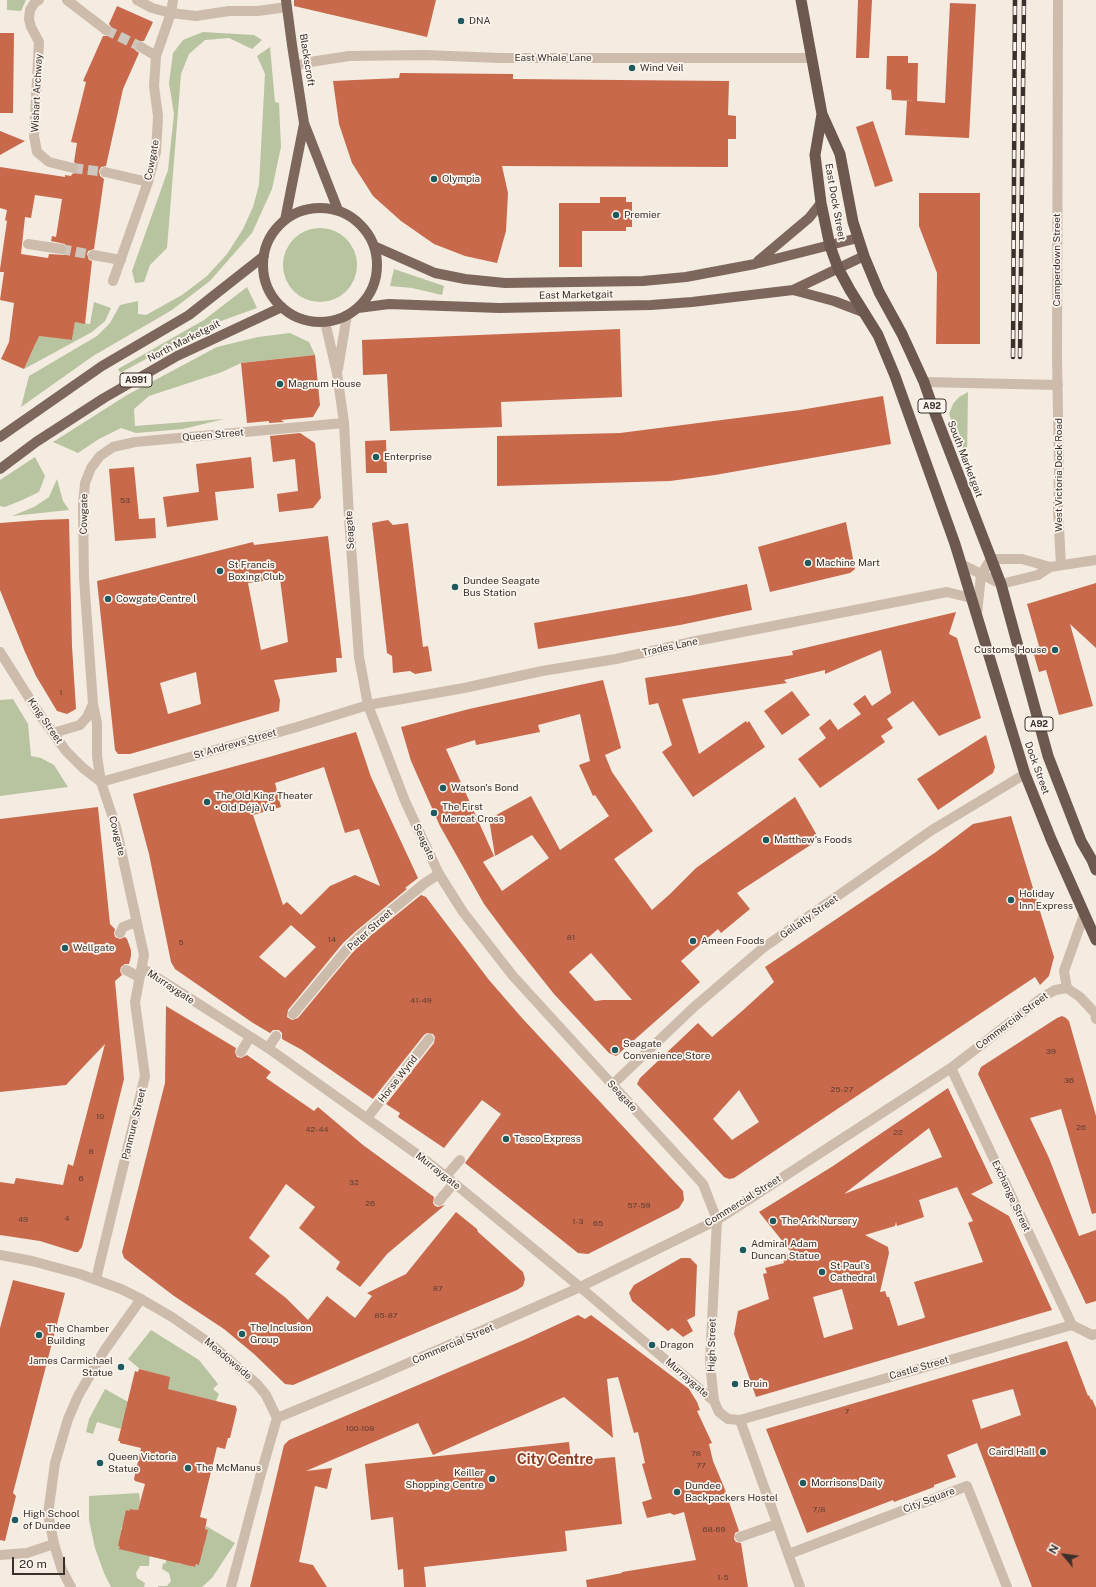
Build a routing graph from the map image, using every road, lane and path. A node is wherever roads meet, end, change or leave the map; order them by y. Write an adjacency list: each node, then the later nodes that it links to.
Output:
1 (39, 0): 16 (street, Wishart Archway)
2 (67, 0): 9 (street)
3 (138, 0): 8 (street)
4 (174, 0): 8 (street, Cowgate)
5 (801, 0): 12 (highway, East Dock Street / A92)
6 (1058, 0): 42 (street, Camperdown Street)
7 (287, 3): 8 (street); 13 (main road, Blackscroft)
8 (171, 13): 11 (street, Cowgate)
9 (106, 30)
10 (141, 47): 11 (street)
11 (156, 56): 18 (street, Cowgate)
12 (812, 58): 13 (street, East Whale Lane); 14 (highway, East Dock Street / A92)
13 (295, 66): 15 (main road, Blackscroft)
14 (822, 114): 19 (highway, East Dock Street / A92); 22 (highway, East Dock Street / A92)
15 (304, 123): 20 (main road, Blackscroft); 21 (main road, Blackscroft)
16 (73, 168)
17 (105, 172): 18 (street)
18 (148, 182): 30 (street, Cowgate)
19 (821, 203): 25 (highway, East Dock Street / A92); 31 (main road, East Marketgait)
20 (338, 210): 21 (main road); 24 (main road)
21 (285, 220): 28 (main road)
22 (858, 238): 25 (main road, East Marketgait); 29 (highway, East Dock Street / A92)
23 (28, 244): 26 (street)
24 (374, 246): 31 (main road, East Marketgait); 36 (main road)
25 (830, 246): 31 (main road, East Marketgait); 32 (highway, East Dock Street / A92)
26 (61, 249)
27 (93, 255): 30 (street)
28 (264, 256): 35 (main road); 44 (main road, North Marketgait)
29 (864, 256): 32 (main road, East Marketgait); 41 (highway, South Marketgait / A92)
30 (120, 260): 33 (street, Cowgate)
31 (755, 264)
32 (838, 268): 34 (main road, East Marketgait); 37 (highway, East Dock Street / A92)
33 (113, 281)
34 (794, 290): 36 (main road, East Marketgait); 37 (main road, East Marketgait)
35 (282, 307): 39 (main road); 46 (main road, North Marketgait / A991)
36 (358, 308): 38 (main road)
37 (863, 312): 49 (highway, A92)
38 (347, 315): 39 (main road); 40 (street, Seagate)
39 (325, 322): 40 (street, Seagate)
40 (337, 373): 43 (street, Seagate)
41 (924, 382): 42 (street); 47 (highway, South Marketgait / A92)
42 (1058, 385): 50 (street, West Victoria Dock Road)
43 (344, 423): 45 (street, Queen Street); 58 (street, Seagate)
44 (3, 433)
45 (91, 468): 57 (street, Cowgate)
46 (0, 469)
47 (991, 559): 51 (street); 52 (street); 53 (highway, South Marketgait / A92)
48 (1096, 560): 50 (street)
49 (961, 564): 52 (street); 54 (highway, A92)
50 (1061, 565): 51 (street)
51 (1050, 567): 53 (street)
52 (981, 575): 53 (street); 55 (street)
53 (1001, 584): 62 (highway, Dock Street / A92)
54 (971, 598): 55 (highway, Dock Street / A92); 58 (street, Trades Lane)
55 (976, 615): 60 (highway, Dock Street / A92)
56 (0, 652): 59 (street, King Street)
57 (93, 704): 59 (street); 61 (street, Cowgate)
58 (368, 704): 61 (street, St Andrews Street); 63 (street, Seagate)
59 (53, 733): 61 (street, King Street)
60 (1025, 774): 64 (highway, Dock Street / A92); 79 (street, Gellatly Street)
61 (101, 782): 65 (street, Cowgate)
62 (1095, 865)
63 (439, 874): 71 (street, Peter Street); 79 (street, Seagate)
64 (1084, 915): 67 (highway, Dock Street / A92); 70 (street)
65 (136, 922): 66 (street); 69 (street, Cowgate)
66 (120, 933)
67 (1096, 940)
68 (126, 970): 69 (street, Murraygate)
69 (141, 973): 74 (street, Murraygate); 87 (street, Panmure Street)
70 (1067, 988): 72 (street); 78 (street, Commercial Street)
71 (293, 1014)
72 (1096, 1019)
73 (276, 1036): 76 (street)
74 (250, 1037): 76 (street, Murraygate); 77 (street)
75 (429, 1039): 80 (street, Horse Wynd)
76 (268, 1048): 80 (street, Murraygate)
77 (241, 1052)
78 (951, 1068): 85 (street, Commercial Street); 90 (street, Exchange Street)
79 (612, 1085): 85 (street, Seagate)
80 (367, 1118): 82 (street, Murraygate)
81 (460, 1160): 82 (street)
82 (446, 1176): 83 (street, Murraygate)
83 (454, 1183): 84 (street); 88 (street, Murraygate)
84 (439, 1201)
85 (717, 1220): 88 (street, Commercial Street); 92 (street, High Street)
86 (0, 1255): 87 (street, Meadowside)
87 (96, 1279): 89 (street, Meadowside)
88 (580, 1287): 92 (street, Murraygate); 93 (street, Commercial Street)
89 (141, 1299): 93 (street, Meadowside); 97 (street)
90 (1072, 1325): 91 (street); 94 (street, Castle Street)
91 (1094, 1334)
92 (714, 1401): 94 (street, High Street)
93 (278, 1418): 101 (street)
94 (740, 1420): 95 (street)
95 (777, 1524): 96 (street); 98 (street)
96 (740, 1537)
97 (54, 1544): 99 (street); 100 (street)
98 (789, 1554): 102 (street); 103 (street, City Square)
99 (0, 1555)
100 (71, 1587)
101 (231, 1587)
102 (800, 1587)
103 (1007, 1587)

